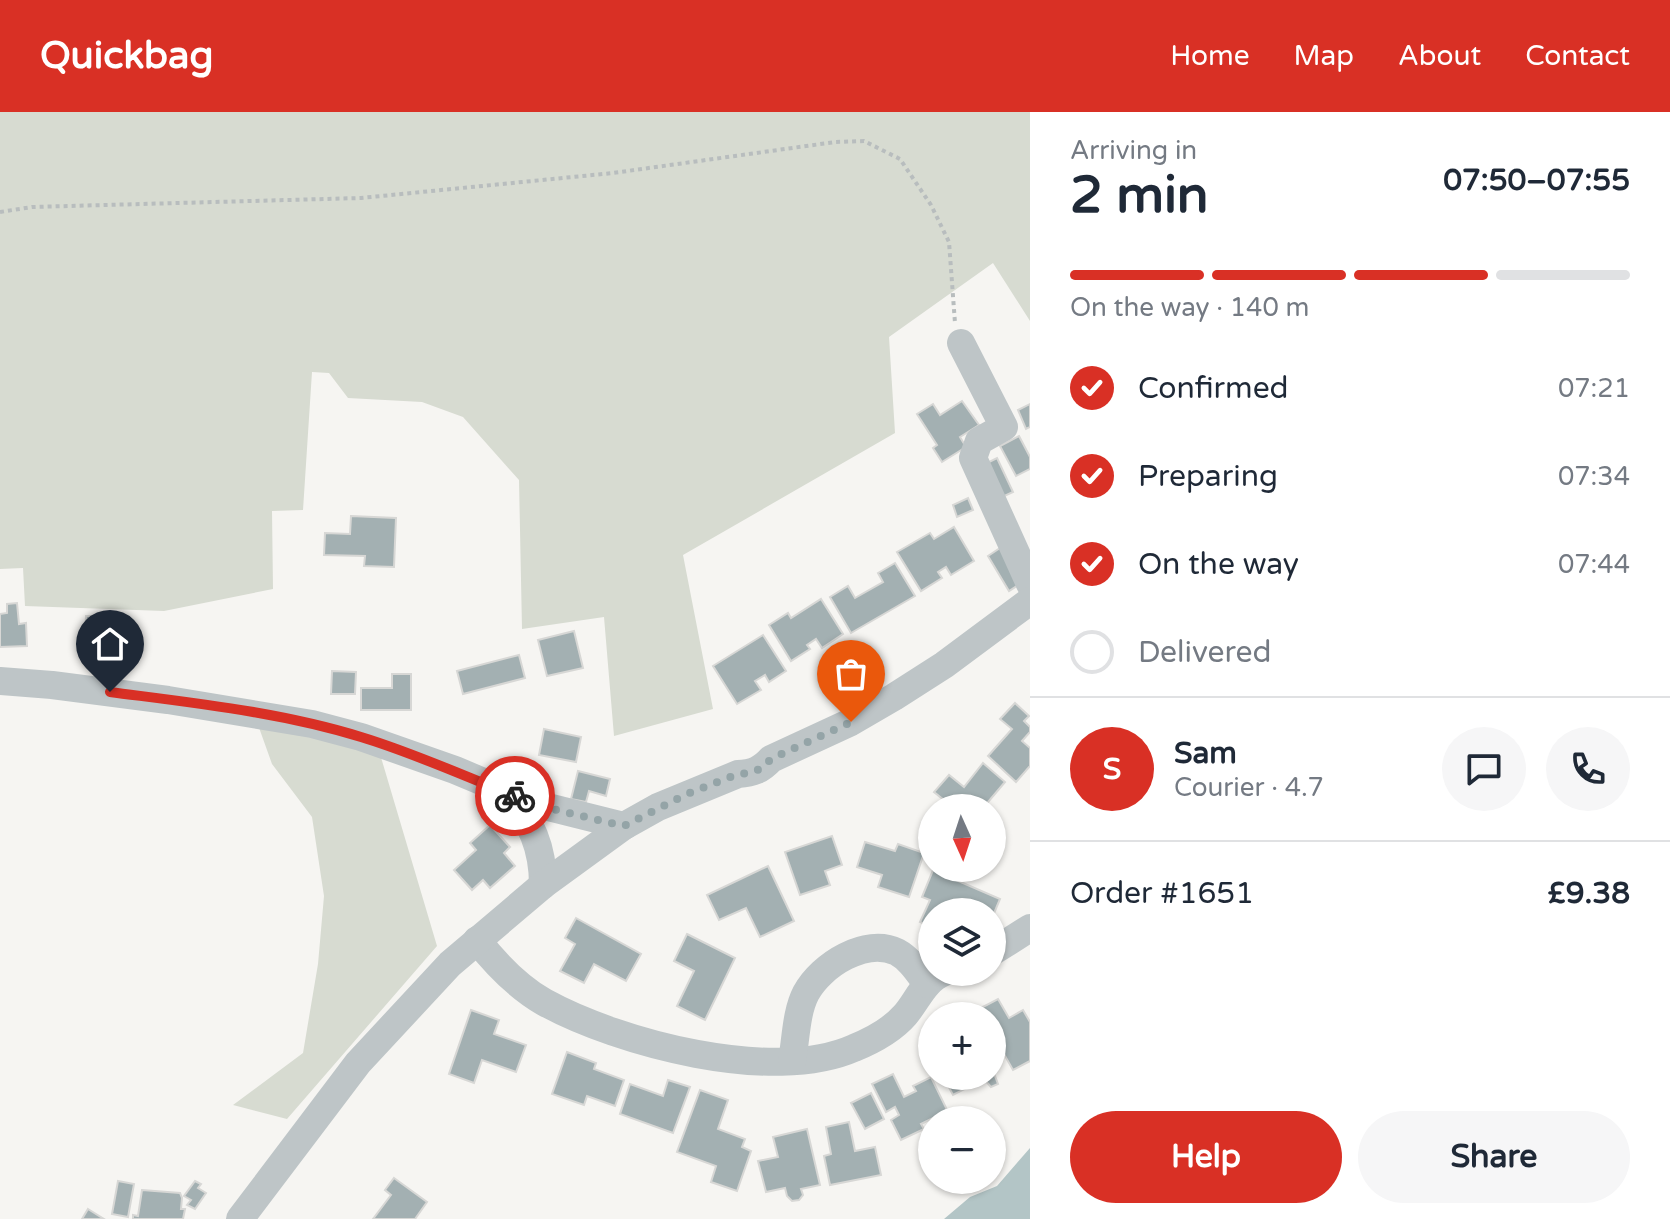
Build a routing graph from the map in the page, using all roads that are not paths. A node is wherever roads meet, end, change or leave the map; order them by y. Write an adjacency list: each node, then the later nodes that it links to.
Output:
1 (961, 343): 2 (street)
2 (1030, 584)
3 (1030, 601): 6 (street)
4 (0, 681): 5 (street)
5 (507, 793): 6 (street); 7 (street)
6 (624, 826): 7 (street)
7 (543, 885): 9 (street)
8 (1030, 928): 10 (street)
9 (477, 940): 13 (street); 14 (street)
10 (1006, 943)
11 (918, 967): 13 (street)
12 (929, 986): 13 (street)
13 (792, 1061)
14 (240, 1219)

